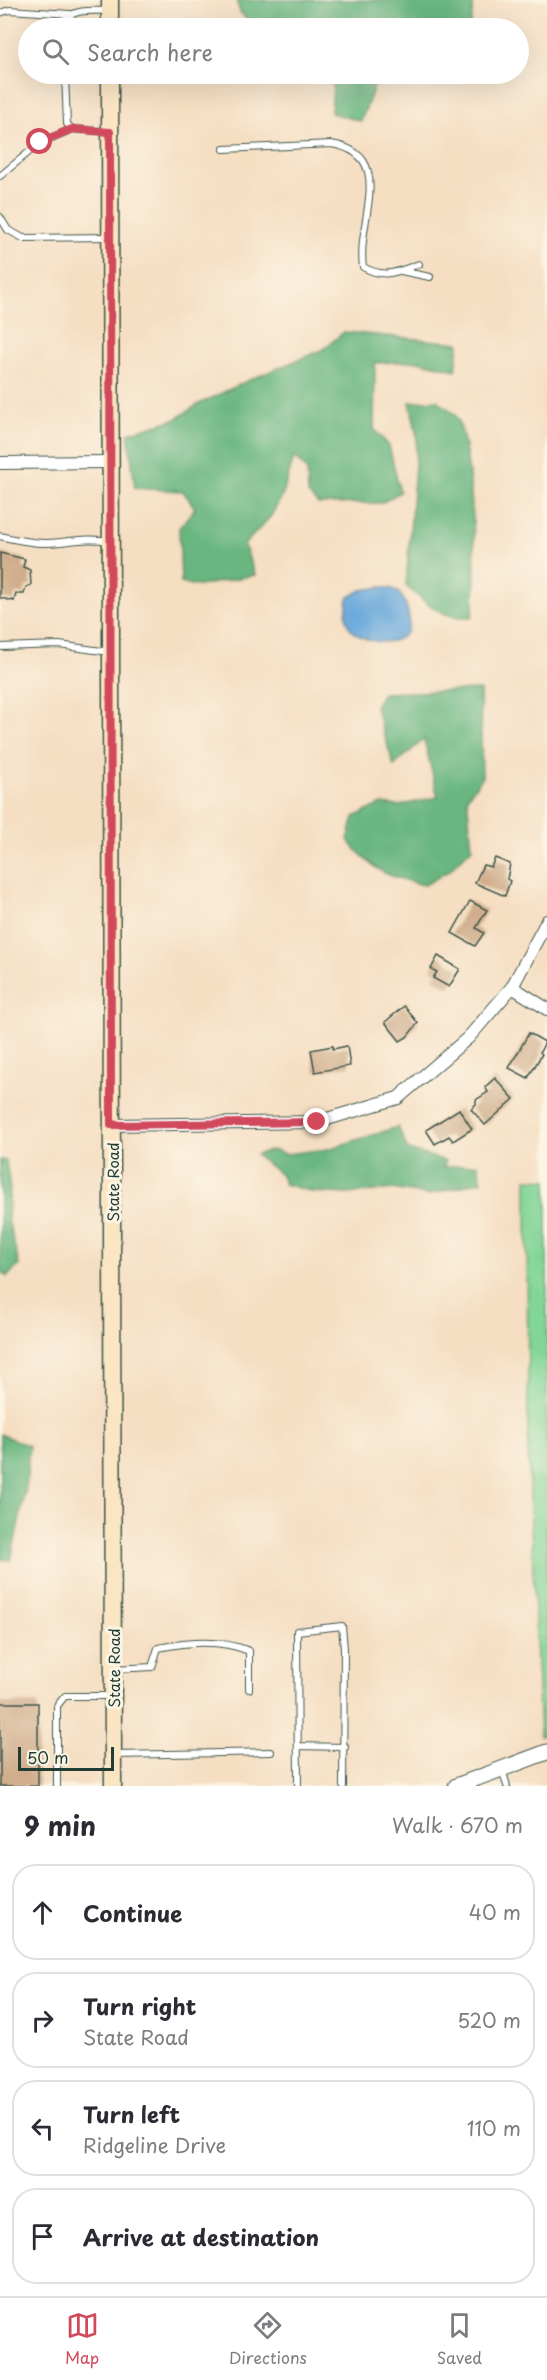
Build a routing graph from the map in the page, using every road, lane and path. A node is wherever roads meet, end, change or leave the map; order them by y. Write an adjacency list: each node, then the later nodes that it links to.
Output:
1 (110, 6): 3 (lane)
2 (0, 13): 3 (lane)
3 (70, 14): 4 (lane)
4 (66, 18)
5 (65, 84): 7 (lane)
6 (110, 84): 8 (main road, State Road)
7 (72, 129): 8 (lane); 10 (lane)
8 (110, 132): 12 (main road, State Road)
9 (224, 149): 14 (lane)
10 (0, 176)
11 (0, 217): 12 (lane)
12 (110, 237): 16 (main road, State Road)
13 (419, 264): 14 (lane)
14 (400, 271): 15 (lane)
15 (430, 277)
16 (109, 462): 17 (street); 19 (main road, State Road)
17 (0, 463)
18 (0, 536): 19 (lane)
19 (110, 542): 21 (main road, State Road)
20 (0, 647): 21 (lane)
21 (110, 652): 25 (main road, State Road)
22 (547, 921): 23 (street)
23 (512, 987): 24 (street); 25 (street)
24 (547, 1009)
25 (111, 1125): 26 (main road, State Road)
26 (113, 1669): 27 (lane); 28 (main road, State Road)
27 (249, 1689)
28 (113, 1696): 33 (main road, State Road); 35 (lane)
29 (298, 1746): 30 (lane); 30 (lane); 37 (lane)
30 (345, 1747): 38 (lane)
31 (271, 1752): 33 (lane)
32 (547, 1752): 34 (street)
33 (113, 1755): 36 (main road, State Road)
34 (502, 1769): 39 (street); 40 (lane)
35 (57, 1786)
36 (113, 1786)
37 (298, 1786)
38 (343, 1786)
39 (456, 1786)
40 (507, 1786)

